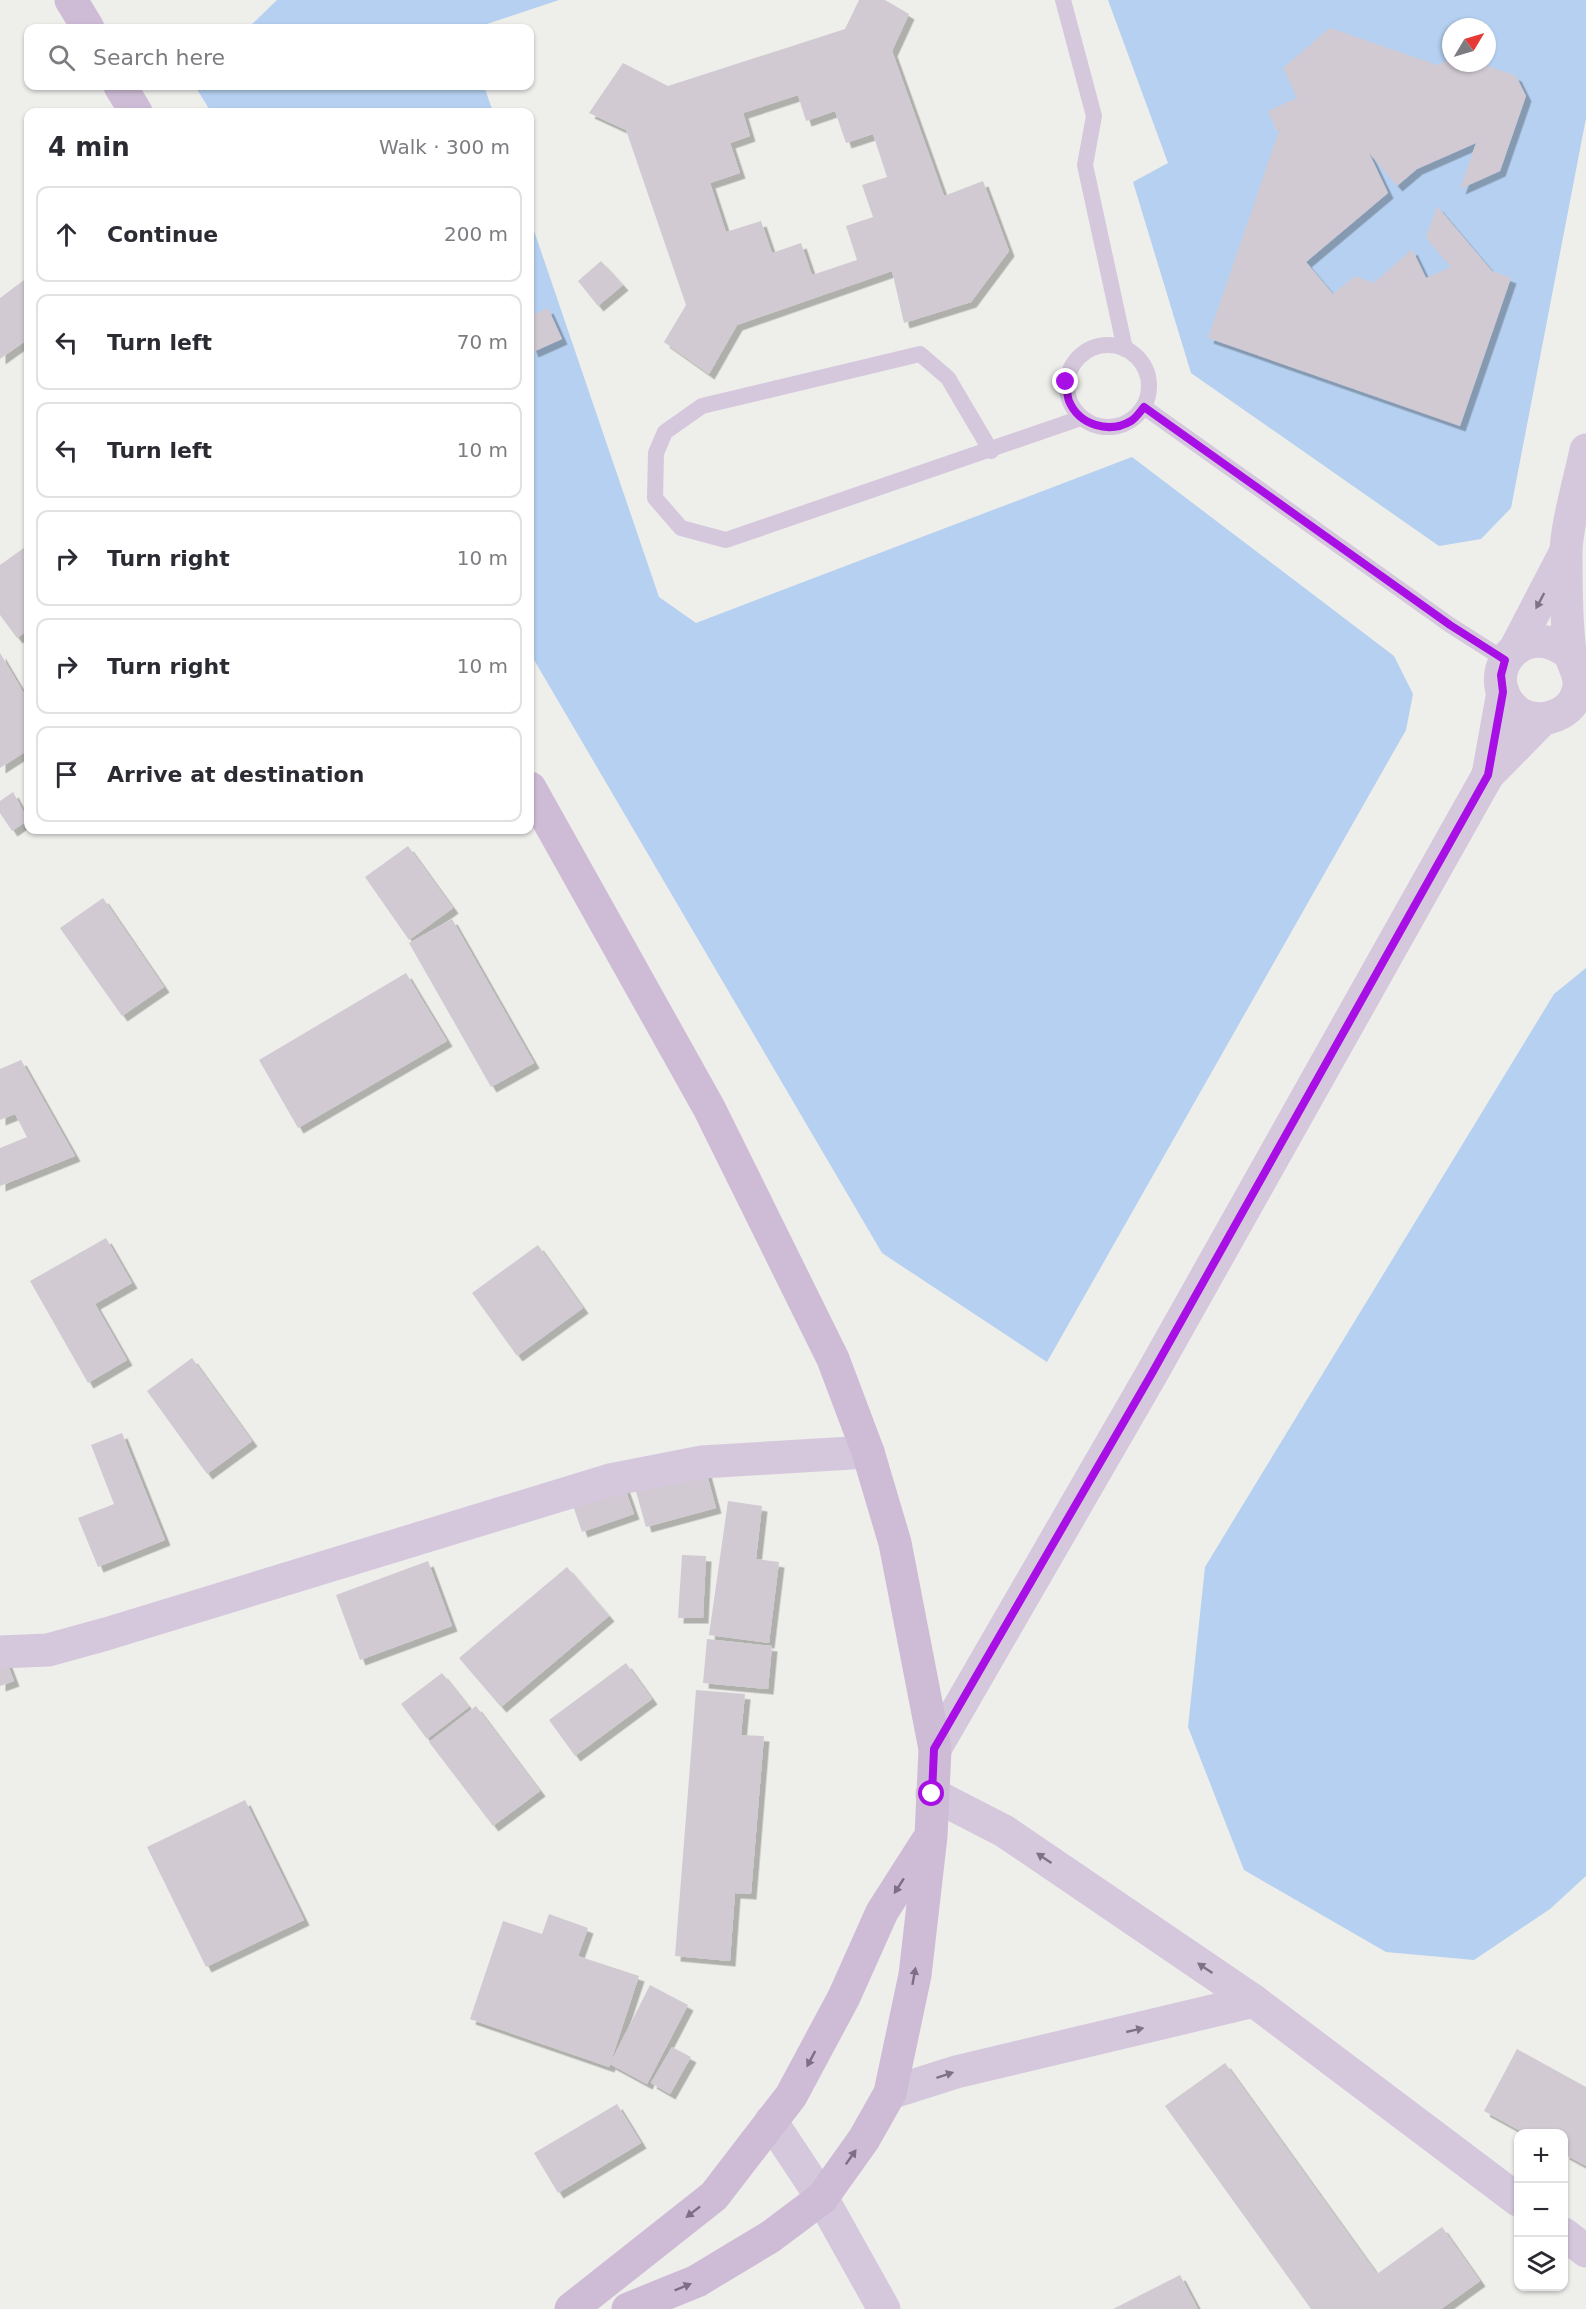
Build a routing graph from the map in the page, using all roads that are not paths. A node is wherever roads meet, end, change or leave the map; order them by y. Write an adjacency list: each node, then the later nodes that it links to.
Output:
1 (71, 0): 3 (street)
2 (1063, 0): 6 (lane)
3 (86, 24)
4 (122, 90): 5 (street)
5 (134, 108)
6 (1125, 349): 7 (lane); 8 (lane)
7 (1144, 407): 8 (lane); 12 (lane)
8 (1081, 418): 10 (lane)
9 (1586, 450): 11 (street)
10 (992, 451): 10 (lane)
11 (1565, 554): 12 (street, one-way to 12); 13 (street)
12 (1510, 654): 13 (street); 14 (street)
13 (1571, 655): 15 (street)
14 (1503, 692): 16 (street); 17 (street)
15 (1582, 693): 16 (street)
16 (1543, 719): 17 (street)
17 (1488, 775): 21 (street)
18 (534, 795): 19 (street)
19 (868, 1452): 20 (street); 21 (street)
20 (0, 1652)
21 (934, 1749): 22 (street)
22 (932, 1794): 23 (street); 24 (street, one-way to 22)
23 (931, 1836): 25 (street, one-way to 23); 26 (street, one-way to 26)
24 (1254, 2001): 25 (street, one-way to 24); 27 (street)
25 (890, 2093): 28 (street, one-way to 25)
26 (771, 2121): 28 (street); 31 (street, one-way to 31)
27 (1514, 2197)
28 (822, 2198): 32 (street, one-way to 28); 33 (street)
29 (1567, 2237): 30 (street)
30 (1586, 2251)
31 (571, 2309)
32 (628, 2309)
33 (884, 2309)

